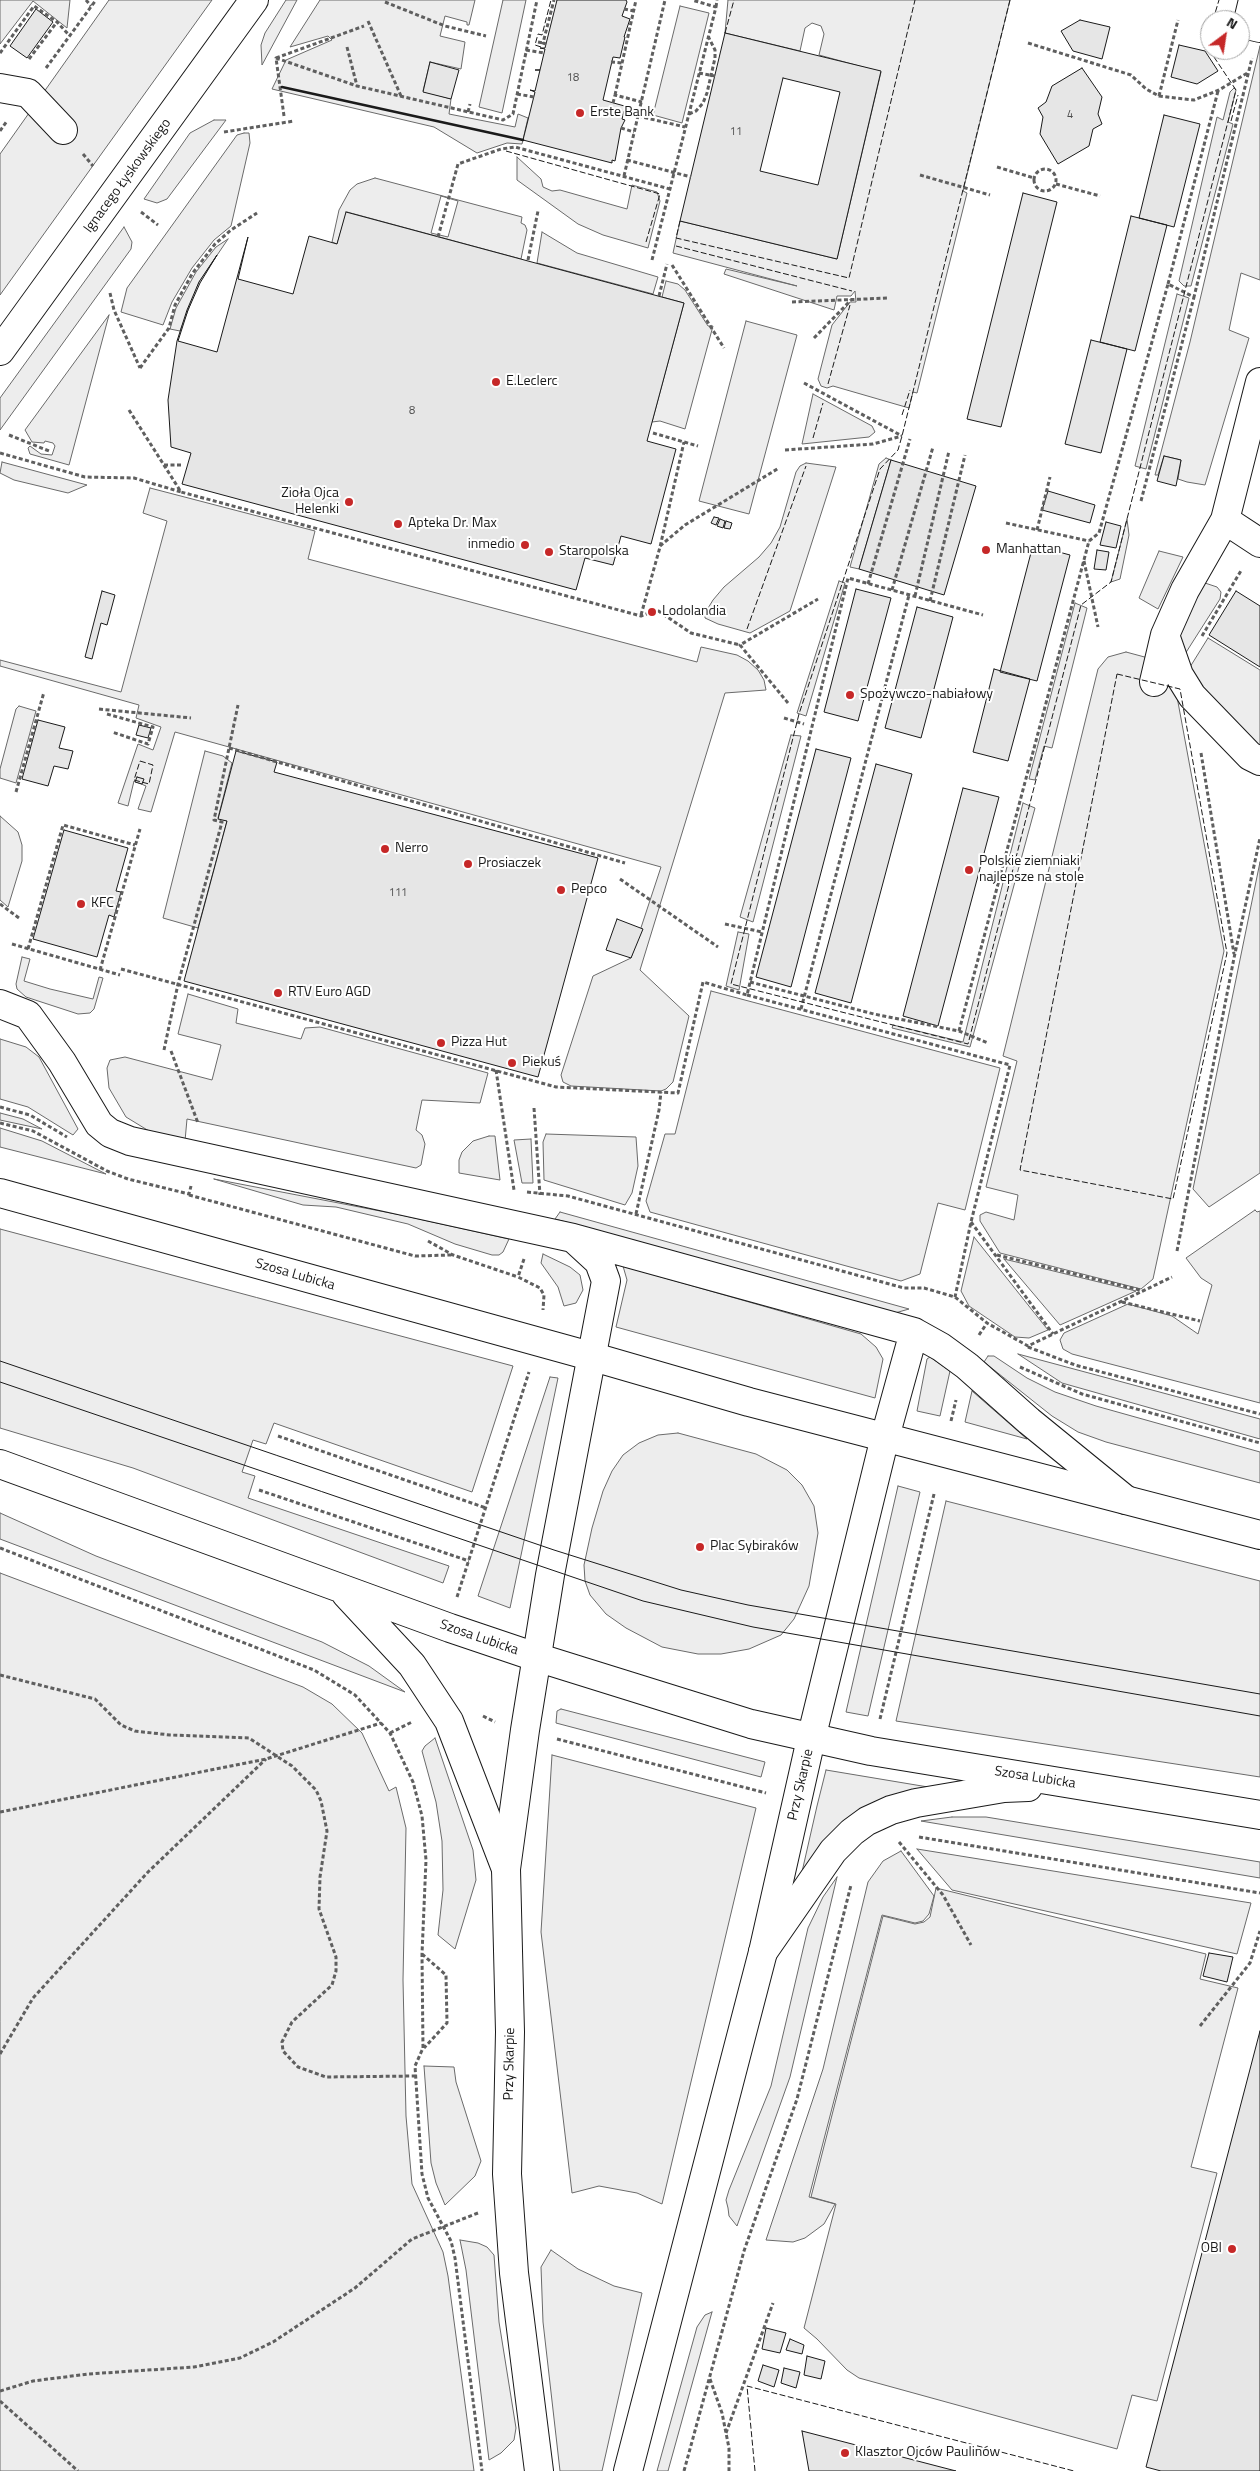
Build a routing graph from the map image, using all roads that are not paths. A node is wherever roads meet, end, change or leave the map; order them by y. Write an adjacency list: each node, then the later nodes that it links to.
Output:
1 (254, 0): 6 (street, Ignacego Łyskowskiego)
2 (1253, 0): 3 (street)
3 (1260, 28)
4 (0, 88): 5 (street)
5 (63, 130)
6 (0, 351)
7 (1260, 382): 8 (street)
8 (1225, 520): 9 (street); 10 (street)
9 (1259, 542)
10 (1260, 761)
11 (0, 1004): 13 (street)
12 (0, 1193): 15 (street, Szosa Lubicka)
13 (573, 1238): 14 (street); 15 (street)
14 (914, 1332): 16 (street); 18 (street)
15 (590, 1356): 16 (street); 21 (street)
16 (885, 1437): 18 (street); 22 (street)
17 (0, 1464): 20 (street, Szosa Lubicka)
18 (1126, 1500): 19 (street)
19 (1260, 1535)
20 (343, 1591): 21 (street, Szosa Lubicka); 25 (street)
21 (536, 1657): 22 (street); 25 (street, Przy Skarpie)
22 (811, 1739): 23 (street, Szosa Lubicka); 26 (street, Przy Skarpie)
23 (1076, 1785): 24 (street, Szosa Lubicka); 26 (street)
24 (1260, 1815)
25 (506, 1869): 27 (street, Przy Skarpie)
26 (763, 1952): 28 (street, Przy Skarpie)
27 (539, 2471)
28 (628, 2471)

